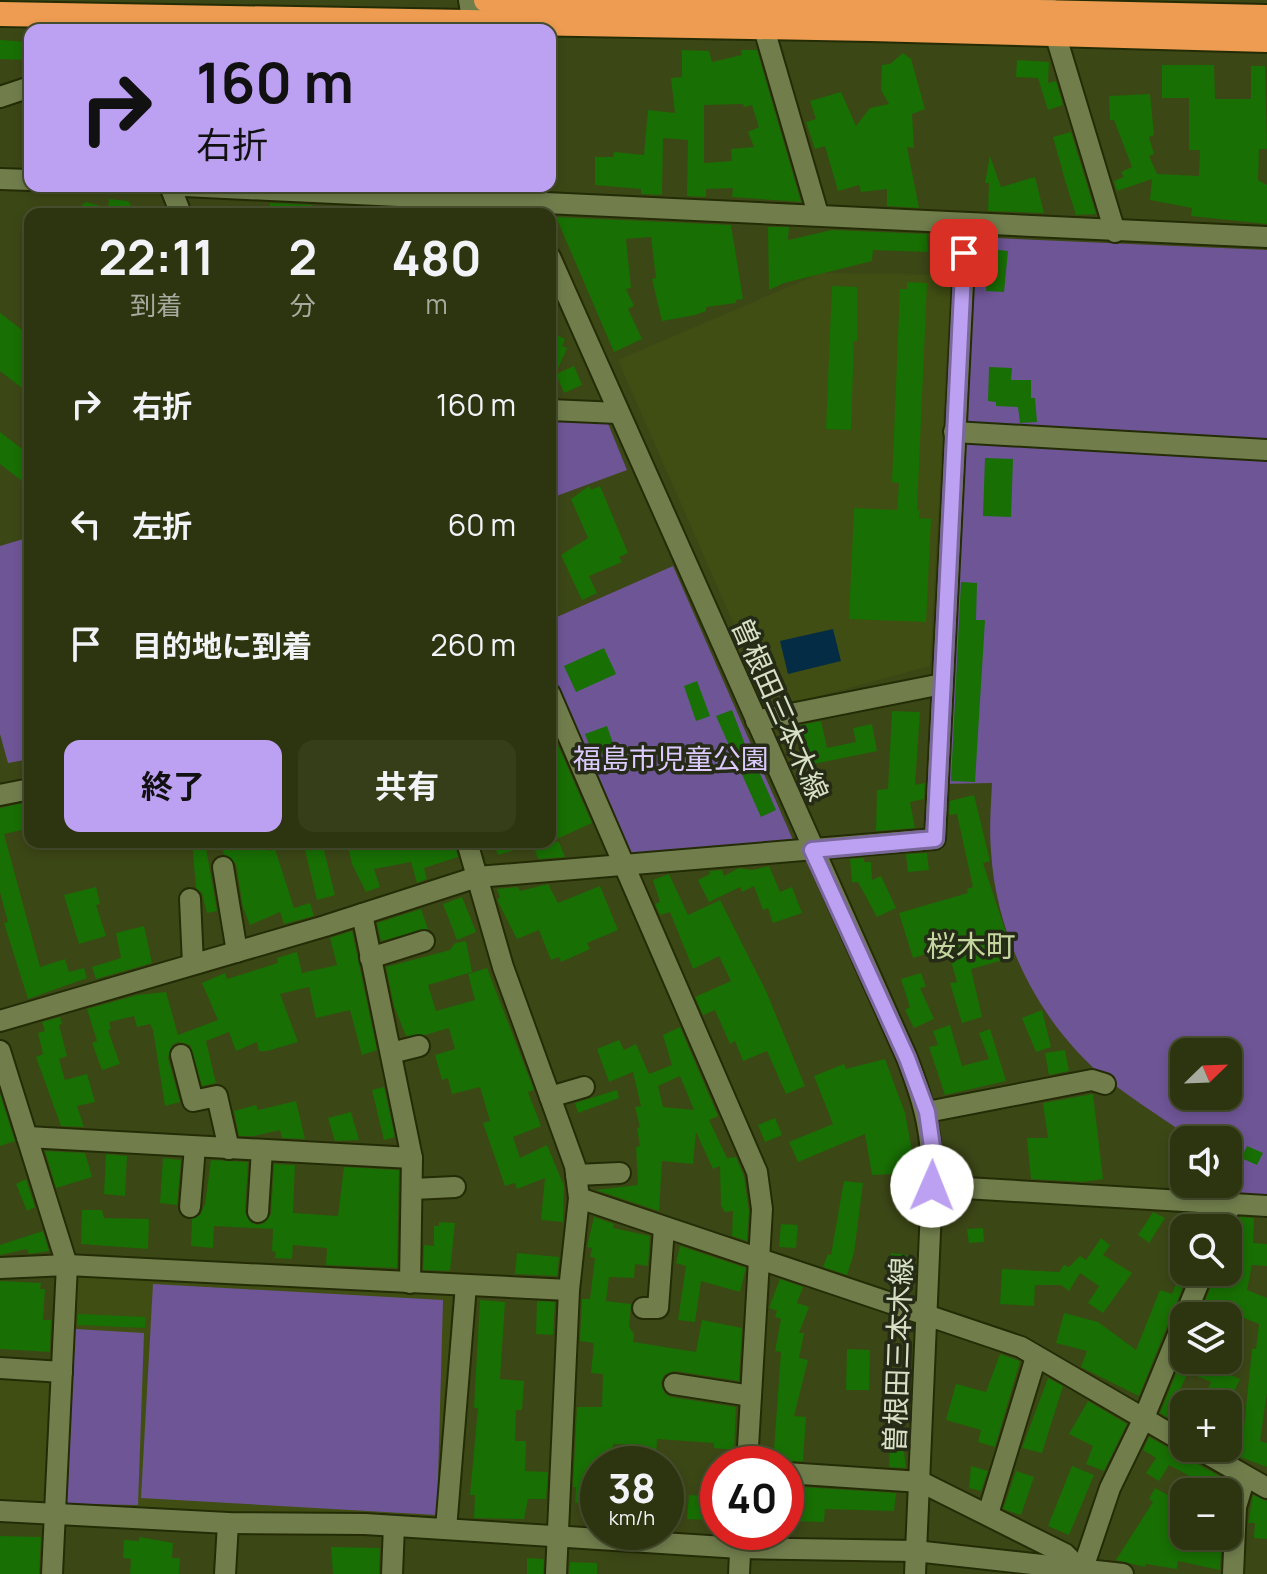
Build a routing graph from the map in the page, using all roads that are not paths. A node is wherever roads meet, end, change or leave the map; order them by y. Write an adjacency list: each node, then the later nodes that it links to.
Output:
1 (486, 0): 2 (highway)
2 (759, 10): 5 (highway); 8 (highway); 16 (street)
3 (0, 14): 4 (highway)
4 (37, 15): 6 (highway)
5 (1049, 15): 7 (highway); 9 (highway); 18 (street)
6 (266, 16): 8 (highway)
7 (1267, 17)
8 (472, 18)
9 (1267, 40)
10 (24, 89): 11 (street)
11 (0, 97)
12 (0, 179): 13 (street)
13 (24, 180)
14 (387, 192): 15 (street)
15 (526, 200): 16 (street)
16 (818, 214): 17 (street)
17 (966, 224): 18 (street); 23 (street)
18 (1115, 232): 19 (street)
19 (1267, 237)
20 (556, 271): 22 (street, 曽根田三本木線)
21 (556, 410): 22 (street)
22 (618, 413): 27 (street, 曽根田三本木線)
23 (954, 432): 24 (street); 25 (street)
24 (1267, 450)
25 (942, 684): 27 (street); 31 (street)
26 (556, 708): 32 (street)
27 (756, 721): 31 (street, 曽根田三本木線)
28 (24, 790): 29 (street)
29 (0, 795)
30 (469, 848): 34 (street)
31 (812, 850): 32 (street); 49 (street, 曽根田三本木線)
32 (626, 866): 34 (street); 67 (street)
33 (223, 867): 38 (street)
34 (477, 877): 36 (street); 48 (street)
35 (190, 899): 40 (street)
36 (362, 914): 38 (street); 39 (street)
37 (424, 941): 39 (street)
38 (237, 952): 40 (street)
39 (370, 958): 44 (street)
40 (193, 964): 41 (street)
41 (0, 1021)
42 (419, 1046): 44 (street)
43 (0, 1051): 50 (street)
44 (391, 1053): 54 (street)
45 (181, 1055): 52 (street)
46 (1105, 1084): 49 (street)
47 (584, 1087): 48 (street)
48 (550, 1097): 56 (street)
49 (927, 1112): 57 (street, 曽根田三本木線)
50 (27, 1137): 51 (street); 68 (street)
51 (195, 1147): 52 (street); 63 (street)
52 (229, 1149): 53 (street)
53 (262, 1150): 54 (street); 64 (street)
54 (412, 1158): 59 (street)
55 (620, 1173): 56 (street)
56 (576, 1175): 60 (street)
57 (932, 1186): 61 (street); 74 (street, 曽根田三本木線)
58 (455, 1187): 59 (street)
59 (413, 1189): 70 (street)
60 (579, 1198): 66 (street); 72 (street)
61 (1231, 1204): 62 (street); 65 (street)
62 (1267, 1206)
63 (190, 1207)
64 (258, 1212)
65 (1227, 1214)
66 (664, 1228): 67 (street); 73 (street)
67 (759, 1260): 74 (street); 80 (street)
68 (67, 1265): 69 (street); 70 (street); 78 (street)
69 (0, 1268)
70 (410, 1283): 71 (street)
71 (466, 1285): 72 (street); 94 (street)
72 (569, 1290): 95 (street)
73 (643, 1308)
74 (926, 1315): 76 (street); 87 (street, 曽根田三本木線)
75 (1170, 1354): 81 (street)
76 (1036, 1357): 81 (street); 90 (street)
77 (0, 1368): 78 (street)
78 (62, 1372): 91 (street)
79 (674, 1384): 80 (street)
80 (751, 1396): 83 (street)
81 (1143, 1420): 82 (street); 100 (street)
82 (1170, 1434)
83 (748, 1446)
84 (1220, 1462): 86 (street)
85 (804, 1474): 87 (street)
86 (1245, 1477): 88 (street); 108 (street)
87 (921, 1482): 90 (street); 99 (street, 曽根田三本木線)
88 (1267, 1488)
89 (0, 1511): 91 (street)
90 (988, 1514): 100 (street)
91 (56, 1515): 92 (street); 101 (street)
92 (228, 1523): 93 (street); 102 (street)
93 (394, 1526): 94 (street); 103 (street)
94 (446, 1529): 95 (street)
95 (556, 1536): 96 (street); 104 (street)
96 (700, 1539)
97 (804, 1544): 99 (street)
98 (740, 1550): 105 (street)
99 (915, 1551): 100 (street); 106 (street, 曽根田三本木線)
100 (1081, 1572): 107 (street)
101 (52, 1574)
102 (225, 1574)
103 (392, 1574)
104 (556, 1574)
105 (739, 1574)
106 (915, 1574)
107 (1123, 1574)
108 (1233, 1574)

